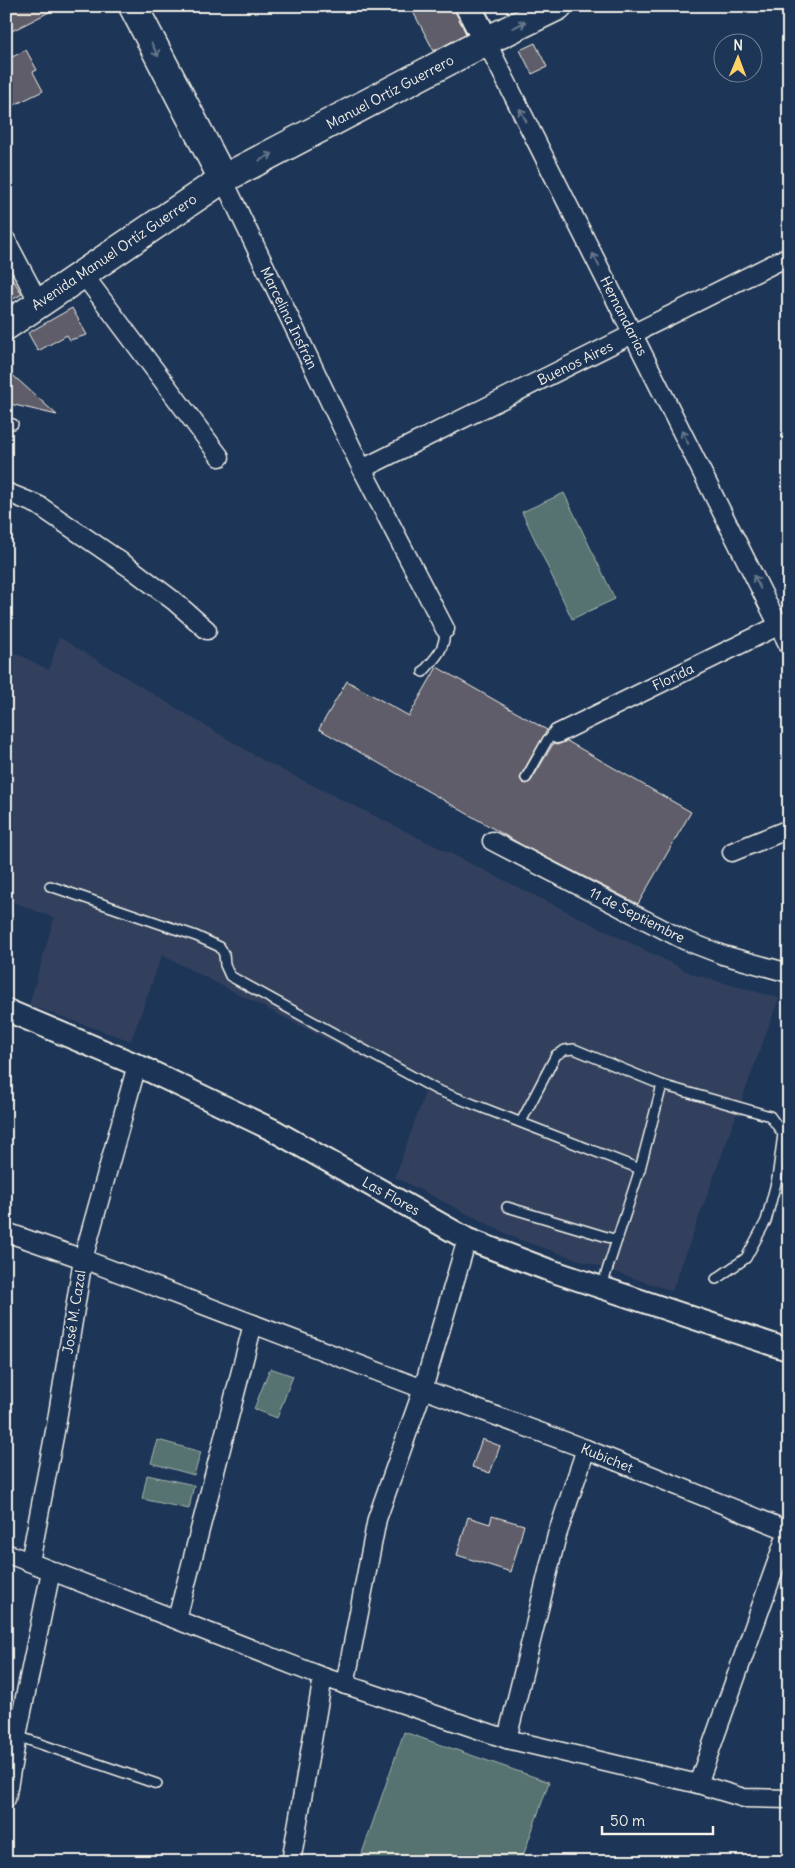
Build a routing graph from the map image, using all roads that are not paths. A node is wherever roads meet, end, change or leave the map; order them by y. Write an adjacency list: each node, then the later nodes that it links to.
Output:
1 (133, 6): 5 (main road, Marcelina Insfrán, one-way to 5)
2 (468, 6): 4 (main road, Hernandarias)
3 (558, 6): 4 (main road, Manuel Ortíz Guerrero, one-way to 3)
4 (486, 42): 5 (main road, Manuel Ortíz Guerrero, one-way to 4); 11 (street, Hernandarias, one-way to 4)
5 (223, 180): 8 (main road, Avenida Manuel Ortíz Guerrero); 13 (street, Marcelina Insfrán)
6 (6, 240): 9 (street)
7 (789, 256): 11 (street, Buenos Aires)
8 (83, 274): 9 (main road, Avenida Manuel Ortíz Guerrero); 12 (street)
9 (39, 302): 10 (main road, Avenida Manuel Ortíz Guerrero)
10 (6, 326)
11 (634, 334): 13 (street, Buenos Aires); 15 (street, Hernandarias, one-way to 11)
12 (220, 457)
13 (362, 469): 16 (street, Marcelina Insfrán)
14 (6, 492): 17 (street)
15 (784, 624): 18 (street, Hernandarias); 20 (street, Florida)
16 (445, 629): 19 (lane)
17 (207, 630)
18 (789, 646)
19 (422, 672)
20 (557, 734): 21 (lane)
21 (526, 778)
22 (789, 829): 24 (street)
23 (492, 841): 26 (street, 11 de Septiembre)
24 (732, 852)
25 (50, 886): 30 (lane)
26 (789, 973)
27 (6, 1010): 28 (street, Las Flores)
28 (137, 1065): 36 (street, Las Flores); 38 (street, José M. Cazal)
29 (662, 1085): 30 (lane); 31 (lane); 33 (lane)
30 (521, 1122): 33 (lane)
31 (780, 1154): 32 (lane); 39 (lane)
32 (789, 1162)
33 (640, 1169): 37 (lane)
34 (507, 1207): 37 (lane)
35 (6, 1232): 38 (street, Kubichet)
36 (467, 1239): 40 (street, Las Flores); 43 (street)
37 (617, 1240): 40 (lane)
38 (83, 1259): 41 (street, Kubichet); 47 (street, José M. Cazal)
39 (716, 1279)
40 (602, 1286): 42 (street, Las Flores)
41 (253, 1324): 43 (street, Kubichet); 49 (street)
42 (789, 1350)
43 (423, 1389): 44 (street, Kubichet); 51 (street)
44 (586, 1449): 45 (street, Kubichet); 53 (street)
45 (789, 1530): 55 (street)
46 (6, 1553): 47 (street)
47 (30, 1562): 48 (street)
48 (51, 1571): 49 (street); 52 (street)
49 (178, 1619): 50 (street)
50 (323, 1677): 51 (street); 58 (street)
51 (345, 1685): 53 (street)
52 (17, 1736): 54 (lane); 56 (street)
53 (507, 1739): 55 (street)
54 (156, 1784)
55 (698, 1784): 57 (street)
56 (6, 1799)
57 (789, 1799)
58 (291, 1862)

